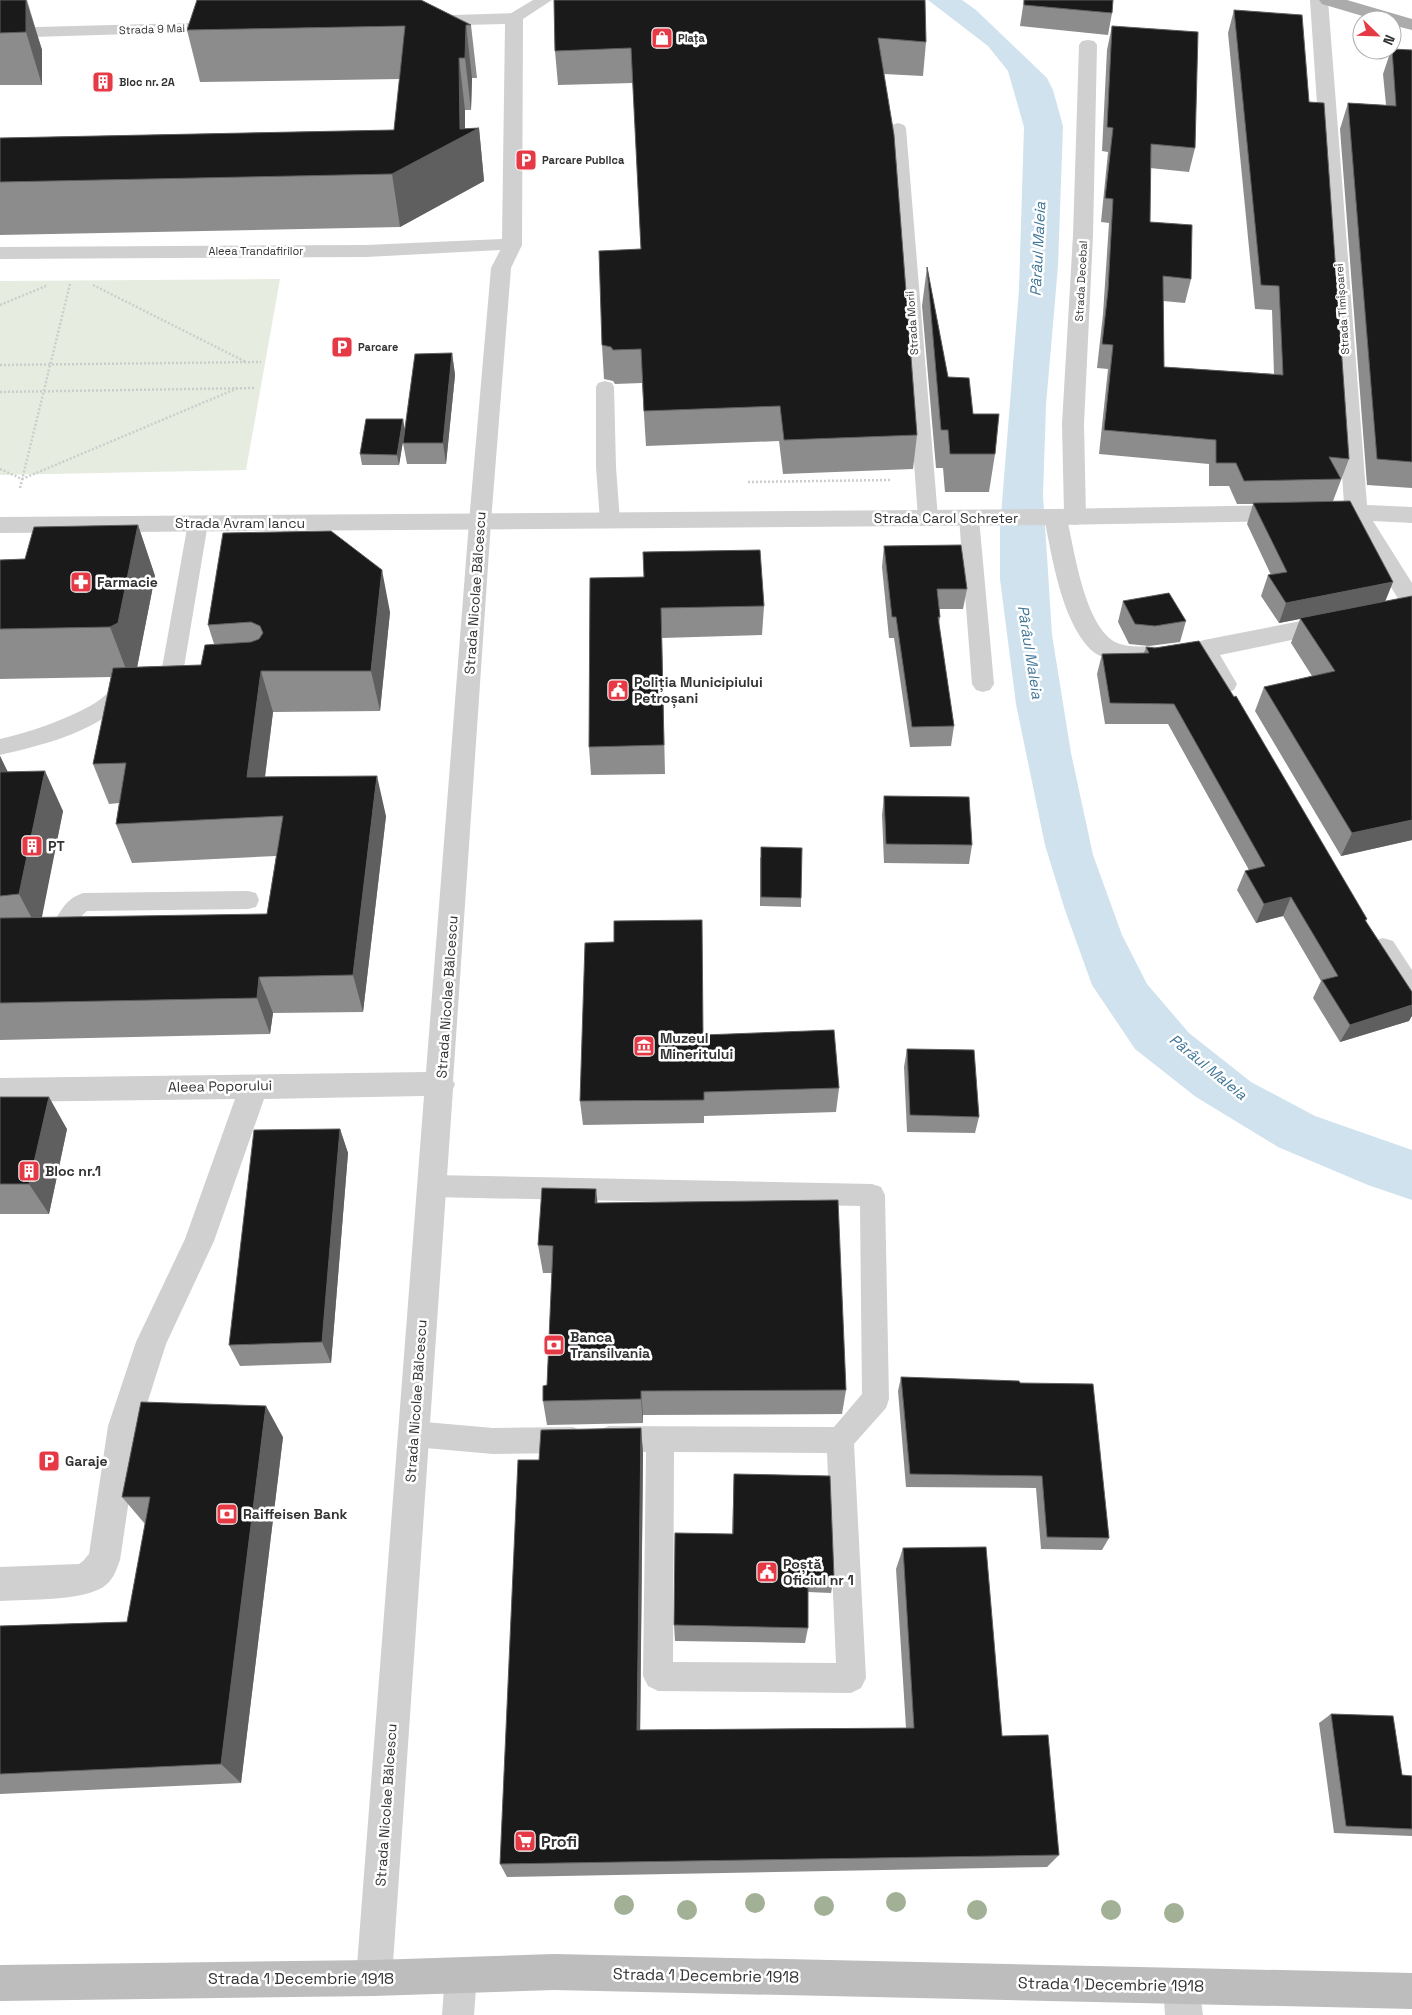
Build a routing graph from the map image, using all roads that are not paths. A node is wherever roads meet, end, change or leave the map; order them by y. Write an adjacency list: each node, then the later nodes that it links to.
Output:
1 (544, 0): 4 (lane)
2 (1320, 0): 14 (street, Strada Timișoarei)
3 (1328, 0): 6 (main road)
4 (514, 18): 5 (street); 11 (street, Strada Nicolae Bălcescu)
5 (406, 21)
6 (1412, 25)
7 (238, 26): 8 (street, Strada 9 Mai)
8 (0, 33)
9 (1088, 45): 16 (street, Strada Decebal)
10 (898, 128): 17 (lane, Strada Morii)
11 (512, 245): 12 (street, Aleea Trandafirilor); 21 (street, Strada Nicolae Bălcescu)
12 (0, 253)
13 (605, 387): 19 (lane)
14 (1356, 512): 15 (street, Strada Carol Schreter); 16 (street, Strada Carol Schreter); 23 (street, Strada Timișoarei)
15 (1412, 515)
16 (1065, 517): 18 (street, Strada Carol Schreter); 27 (street, Strada Decebal)
17 (928, 518): 18 (street, Strada Carol Schreter); 19 (street, Strada Carol Schreter)
18 (969, 518): 28 (lane)
19 (610, 521): 21 (street, Strada Carol Schreter)
20 (198, 522): 21 (street, Strada Avram Iancu); 22 (street, Strada Avram Iancu); 30 (lane)
21 (480, 522): 35 (street, Strada Nicolae Bălcescu)
22 (0, 524)
23 (1412, 602)
24 (1412, 608): 25 (street)
25 (1387, 613)
26 (1358, 619): 27 (street, Strada Decebal)
27 (1189, 651): 29 (street)
28 (983, 684)
29 (1237, 705)
30 (0, 746)
31 (248, 900): 33 (lane)
32 (1373, 933): 34 (street)
33 (0, 945)
34 (1412, 985)
35 (441, 1084): 36 (street, Aleea Poporului); 38 (street, Strada Nicolae Bălcescu)
36 (254, 1086): 37 (street, Aleea Poporului); 42 (street)
37 (0, 1090)
38 (432, 1186): 39 (street, Strada Nicolae Bălcescu); 41 (lane)
39 (414, 1434): 40 (lane); 44 (street, Strada Nicolae Bălcescu)
40 (660, 1438): 41 (lane); 41 (lane)
41 (840, 1440)
42 (0, 1584)
43 (461, 1975): 44 (main road, Strada 1 Decembrie 1918); 47 (main road, Strada 1 Decembrie 1918); 48 (lane)
44 (374, 1978): 45 (main road, Strada 1 Decembrie 1918)
45 (0, 1983)
46 (1412, 1992): 47 (main road, Strada 1 Decembrie 1918)
47 (1182, 2000)
48 (458, 2015)

